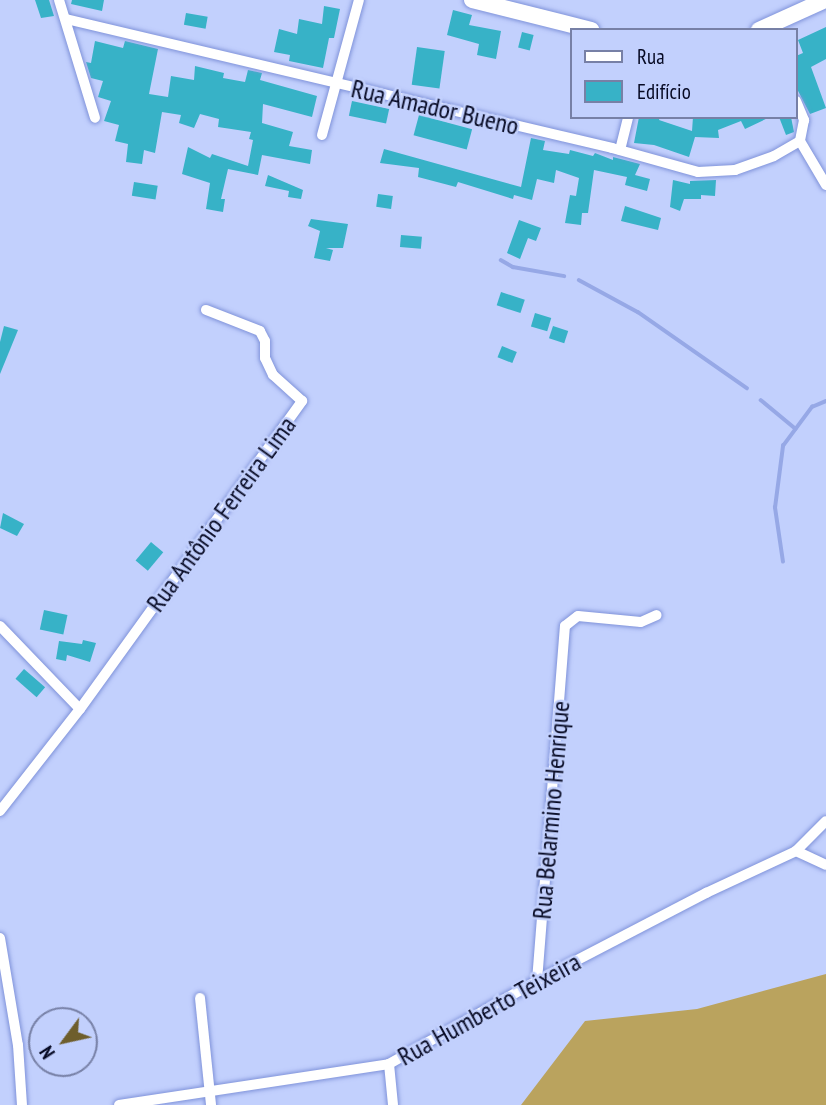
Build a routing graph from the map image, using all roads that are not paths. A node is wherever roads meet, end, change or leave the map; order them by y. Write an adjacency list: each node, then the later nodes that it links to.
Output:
1 (59, 0): 5 (street)
2 (359, 0): 8 (street)
3 (472, 0): 6 (main road)
4 (825, 0): 7 (main road)
5 (66, 19): 8 (street, Rua Amador Bueno); 10 (street)
6 (584, 28)
7 (763, 28)
8 (336, 83): 12 (street); 14 (street, Rua Amador Bueno)
9 (798, 106): 13 (street)
10 (95, 118)
11 (628, 119): 14 (street)
12 (322, 135)
13 (800, 141): 14 (street, Rua Amador Bueno); 15 (street)
14 (620, 150)
15 (826, 185)
16 (206, 310): 19 (street, Rua Antônio Ferreira Lima)
17 (657, 615): 25 (street, Rua Belarmino Henrique)
18 (0, 626): 19 (street)
19 (80, 709): 20 (street, Rua Antônio Ferreira Lima)
20 (0, 811)
21 (826, 821): 22 (street, Rua Humberto Teixeira)
22 (796, 851): 23 (street); 25 (street, Rua Humberto Teixeira)
23 (826, 865)
24 (0, 938): 29 (street)
25 (537, 981): 27 (street, Rua Humberto Teixeira)
26 (200, 998): 28 (street)
27 (389, 1064): 28 (street, Rua Humberto Teixeira); 32 (street)
28 (209, 1090): 30 (street, Rua Humberto Teixeira); 31 (street)
29 (22, 1105)
30 (119, 1105)
31 (211, 1105)
32 (393, 1105)

